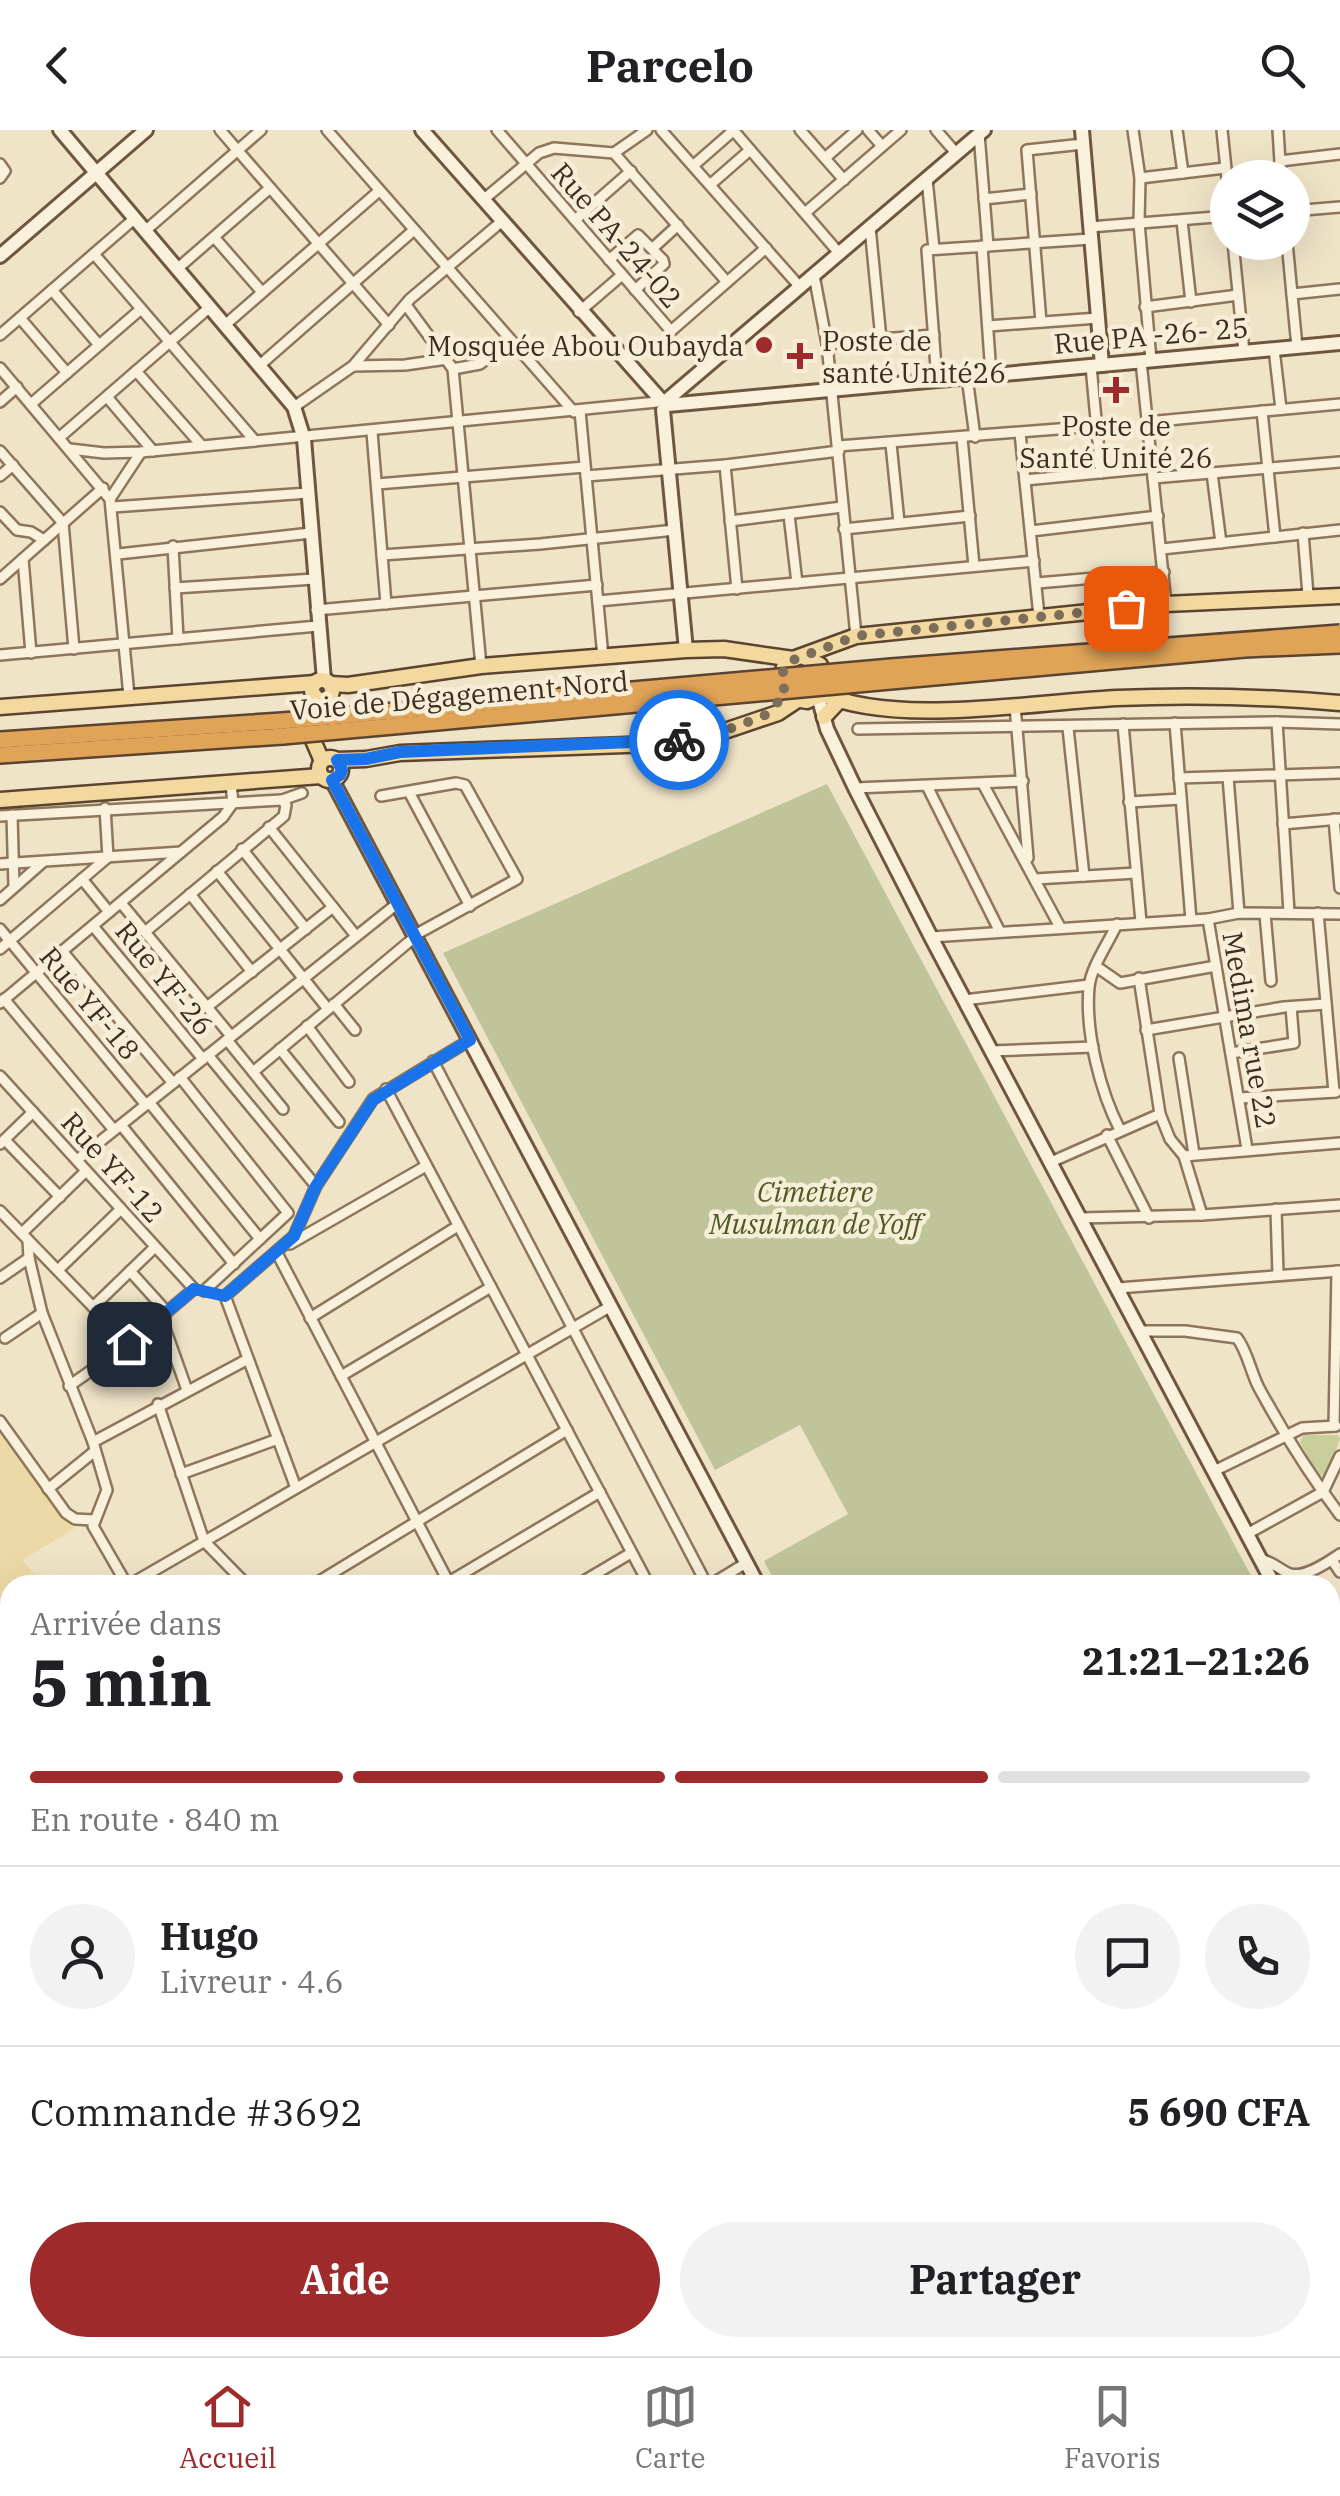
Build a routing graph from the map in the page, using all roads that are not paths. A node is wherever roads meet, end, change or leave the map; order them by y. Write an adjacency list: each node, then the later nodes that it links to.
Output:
1 (60, 130): 36 (street)
2 (146, 130): 36 (street)
3 (220, 130): 23 (street)
4 (261, 130): 23 (street)
5 (327, 130): 44 (street)
6 (422, 130): 47 (street)
7 (497, 130): 31 (street, Rue PA-24-02)
8 (647, 130): 25 (street)
9 (662, 130): 33 (street)
10 (734, 130): 24 (street); 33 (street)
11 (800, 130): 28 (street)
12 (857, 130): 28 (street)
13 (868, 130): 22 (street)
14 (901, 130): 22 (street)
15 (936, 130): 26 (street)
16 (1133, 130): 39 (street)
17 (1177, 130): 37 (street)
18 (1222, 130): 29 (street)
19 (1278, 130): 30 (street)
20 (982, 132): 26 (street); 46 (street)
21 (1082, 137): 45 (street); 61 (street)
22 (882, 146): 41 (street)
23 (238, 150): 43 (street); 60 (street)
24 (750, 150): 42 (street); 50 (street)
25 (614, 153): 31 (street); 35 (street)
26 (956, 153): 40 (street)
27 (1340, 154): 30 (street)
28 (824, 158): 41 (street)
29 (1225, 160)
30 (1280, 160)
31 (526, 163): 47 (street); 53 (street, Rue PA-24-02)
32 (0, 164): 38 (street)
33 (694, 164): 42 (street)
34 (1210, 170): 37 (street)
35 (631, 171): 53 (street); 57 (street)
36 (96, 173): 52 (street); 71 (street)
37 (1182, 174): 39 (street)
38 (0, 178)
39 (1140, 178): 56 (street)
40 (927, 179): 58 (street); 68 (street)
41 (844, 180): 50 (street)
42 (711, 184): 67 (street)
43 (270, 188): 62 (street); 64 (street)
44 (379, 190): 59 (street); 64 (street)
45 (1030, 194): 46 (street); 63 (street)
46 (984, 198): 65 (street)
47 (482, 200): 55 (street)
48 (1340, 207): 49 (street)
49 (1310, 209)
50 (805, 214): 69 (street)
51 (1210, 218): 54 (street)
52 (134, 219): 60 (street); 70 (street)
53 (574, 220): 72 (street, Rue PA-24-02)
54 (1182, 220): 56 (street); 88 (street)
55 (501, 222): 75 (street); 93 (street)
56 (1139, 223): 61 (street); 92 (street)
57 (678, 225): 66 (street); 79 (street)
58 (870, 227): 69 (street); 102 (street)
59 (414, 230): 75 (street); 80 (street)
60 (145, 231): 76 (street)
61 (1091, 233): 63 (street); 95 (street)
62 (214, 237): 76 (street); 85 (street)
63 (1034, 242): 65 (street); 96 (street)
64 (318, 244): 80 (street); 85 (street)
65 (985, 246): 68 (street); 99 (street)
66 (653, 248): 72 (street); 84 (street)
67 (766, 248): 79 (street, Rue PA-24-02); 81 (street)
68 (934, 249): 100 (street)
69 (840, 253): 77 (street)
70 (94, 254): 83 (street); 91 (street)
71 (0, 256)
72 (610, 260): 78 (street, Rue PA-24-02)
73 (1235, 260): 87 (street)
74 (1289, 260): 86 (street)
75 (446, 268): 89 (street); 104 (street)
76 (178, 269): 90 (street)
77 (814, 274): 81 (street); 106 (street)
78 (622, 275): 84 (street, Rue PA-24-02); 93 (street)
79 (727, 282): 84 (street, Rue PA-24-02)
80 (353, 284): 98 (street); 113 (street)
81 (800, 287): 127 (street)
82 (1340, 289): 86 (street)
83 (52, 290): 94 (street); 107 (street)
84 (635, 290)
85 (262, 292): 97 (street)
86 (1292, 294): 108 (street)
87 (1238, 295): 88 (street); 110 (street)
88 (1191, 302): 92 (street)
89 (406, 305): 98 (street); 111 (street)
90 (210, 307): 97 (street); 103 (street)
91 (140, 308): 103 (street); 107 (street)
92 (1145, 308): 112 (street)
93 (579, 312): 127 (street)
94 (20, 318): 101 (street); 119 (street)
95 (1098, 318): 96 (street); 114 (street)
96 (1040, 322): 99 (street)
97 (225, 325): 113 (street)
98 (388, 325): 115 (street)
99 (988, 326): 120 (street)
100 (934, 335): 102 (street); 122 (street)
101 (0, 336)
102 (881, 339): 106 (street)
103 (170, 342): 118 (street); 143 (street)
104 (510, 342): 117 (street); 132 (street)
105 (1340, 343): 108 (street, Rue PA -26- 25)
106 (827, 344): 124 (street)
107 (99, 345): 119 (street)
108 (1296, 347): 109 (street, Rue PA -26- 25)
109 (1274, 349): 110 (street, Rue PA -26- 25); 131 (street)
110 (1244, 352): 112 (street, Rue PA -26- 25)
111 (447, 359): 115 (street); 117 (street)
112 (1146, 361): 114 (street, Rue PA -26- 25); 134 (street)
113 (260, 364): 130 (street)
114 (1097, 365): 120 (street, Rue PA -26- 25); 136 (street)
115 (353, 366): 130 (street)
116 (0, 368): 123 (street)
117 (453, 369): 135 (street)
118 (136, 371): 125 (street); 145 (street)
119 (67, 373): 128 (street)
120 (991, 375): 121 (street, Rue PA -26- 25)
121 (968, 377): 122 (street, Rue PA -26- 25); 139 (street)
122 (937, 380): 124 (street, Rue PA -26- 25)
123 (17, 388): 126 (street); 128 (street)
124 (832, 390): 127 (street, Rue PA -26- 25); 146 (street)
125 (106, 397): 140 (street); 149 (street)
126 (0, 402)
127 (663, 403): 132 (street); 154 (street)
128 (31, 404): 140 (street)
129 (1340, 404): 131 (street)
130 (294, 407): 141 (street)
131 (1281, 410): 133 (street)
132 (577, 411): 135 (street); 156 (street)
133 (1262, 411): 134 (street); 155 (street)
134 (1147, 422): 158 (street)
135 (457, 423): 137 (street); 161 (street)
136 (1097, 426): 138 (street); 157 (street)
137 (372, 432): 141 (street); 163 (street)
138 (1020, 433): 139 (street); 162 (street)
139 (975, 436): 142 (street)
140 (60, 438): 147 (street)
141 (304, 438): 143 (street); 165 (street)
142 (962, 438): 144 (street); 170 (street)
143 (256, 442): 145 (street)
144 (891, 444): 146 (street); 173 (street)
145 (202, 446): 149 (street)
146 (838, 448): 153 (street); 167 (street)
147 (70, 449): 150 (street); 164 (street)
148 (0, 450): 152 (street)
149 (153, 451): 150 (street)
150 (140, 452): 166 (street)
151 (1340, 462): 155 (street)
152 (13, 465): 160 (street); 174 (street)
153 (725, 465): 154 (street); 172 (street)
154 (669, 468): 156 (street); 176 (street)
155 (1268, 469): 159 (street); 181 (street)
156 (586, 471): 161 (street); 182 (street)
157 (1101, 473): 158 (street); 162 (street)
158 (1152, 473): 159 (street); 171 (street)
159 (1212, 473): 184 (street)
160 (0, 476)
161 (462, 478): 163 (street); 187 (street)
162 (1025, 480): 178 (street)
163 (376, 484): 189 (street)
164 (103, 488): 166 (street); 174 (street)
165 (308, 493): 166 (street); 179 (street)
166 (112, 503): 188 (street)
167 (842, 507): 169 (street); 175 (street)
168 (0, 512): 183 (street)
169 (789, 515): 172 (street); 198 (street)
170 (970, 516): 173 (street); 192 (street)
171 (1158, 516): 178 (street); 186 (street)
172 (730, 521): 201 (street)
173 (899, 522): 175 (street)
174 (63, 524): 183 (street); 217 (street)
175 (844, 529): 194 (street)
176 (675, 530): 182 (street); 202 (street)
177 (1340, 530): 180 (street)
178 (1031, 531): 191 (street)
179 (311, 533): 185 (street); 196 (street)
180 (1302, 533): 181 (street); 203 (street)
181 (1275, 536): 184 (street)
182 (592, 539): 187 (street); 199 (street)
183 (44, 540): 190 (street)
184 (1221, 543): 186 (street)
185 (173, 546): 188 (street); 200 (street)
186 (1162, 549): 193 (street)
187 (470, 550): 189 (street); 205 (street)
188 (118, 554): 215 (street)
189 (382, 554): 207 (street)
190 (23, 559): 195 (street); 219 (street)
191 (1034, 561): 192 (street); 197 (street)
192 (974, 566): 194 (street)
193 (1164, 572): 197 (street); 208 (street)
194 (848, 576): 198 (street); 213 (street)
195 (0, 578)
196 (314, 579): 200 (street); 209 (street)
197 (1037, 582): 210 (street)
198 (797, 583): 201 (street)
199 (597, 586): 205 (street); 206 (street)
200 (174, 588): 214 (street)
201 (737, 590): 202 (street)
202 (681, 593): 206 (street); 218 (street)
203 (1308, 595): 204 (main road); 208 (main road)
204 (1338, 595)
205 (474, 596): 207 (street); 224 (street)
206 (598, 601): 222 (street)
207 (386, 604): 209 (street)
208 (1166, 604): 210 (main road)
209 (316, 610): 211 (street)
210 (1039, 616): 213 (main road)
211 (318, 626): 214 (street); 227 (street)
212 (1340, 632): 240 (highway, Voie de Dégagement Nord, bridge)
213 (851, 637): 223 (main road); 226 (main road)
214 (178, 639): 215 (street)
215 (125, 644): 217 (street); 228 (street)
216 (1340, 645): 240 (highway, Voie de Dégagement Nord, bridge)
217 (74, 648): 219 (street)
218 (686, 650): 220 (main road); 222 (main road)
219 (31, 652): 221 (street)
220 (752, 653): 223 (main road); 225 (main road)
221 (0, 655)
222 (603, 657): 224 (main road)
223 (798, 658): 225 (main road); 226 (main road)
224 (481, 666): 227 (main road)
225 (782, 672): 229 (main road)
226 (821, 685): 229 (main road); 231 (main road); 235 (street)
227 (322, 690): 228 (main road); 245 (main road)
228 (129, 696): 232 (main road)
229 (795, 699): 235 (street); 245 (main road)
230 (1340, 703): 233 (main road)
231 (846, 704): 233 (main road); 235 (main road)
232 (0, 706)
233 (1015, 706): 239 (street)
234 (1277, 722): 236 (street); 238 (street); 247 (street)
235 (826, 723): 254 (street)
236 (1175, 723): 237 (street); 249 (street)
237 (1123, 724): 242 (street); 261 (street)
238 (1340, 724)
239 (1016, 726): 241 (street); 242 (street); 250 (street)
240 (283, 728): 243 (highway, Voie de Dégagement Nord); 244 (highway, Voie de Dégagement Nord)
241 (858, 728)
242 (1068, 728): 278 (street)
243 (0, 740)
244 (0, 755)
245 (331, 770): 251 (main road); 286 (street)
246 (1340, 773): 247 (street)
247 (1280, 775): 248 (street); 267 (street)
248 (1228, 776): 249 (street); 291 (street)
249 (1179, 778): 258 (street)
250 (1022, 781): 252 (street); 275 (street)
251 (231, 784): 259 (main road); 262 (street)
252 (983, 784): 253 (street); 275 (street)
253 (927, 786): 254 (street); 303 (street)
254 (855, 788): 307 (street)
255 (409, 792): 257 (street); 287 (street); 287 (street)
256 (302, 793): 260 (street)
257 (381, 796)
258 (1181, 799): 261 (street); 296 (street)
259 (0, 800)
260 (282, 800): 262 (street); 268 (street)
261 (1129, 802): 277 (street)
262 (233, 804): 263 (street); 270 (street)
263 (105, 808): 264 (street); 271 (street)
264 (12, 815): 265 (street); 273 (street)
265 (0, 816)
266 (1337, 819): 267 (street); 282 (street)
267 (1283, 824): 290 (street)
268 (269, 827): 269 (street); 288 (street)
269 (242, 849): 276 (street); 302 (street)
270 (181, 852): 271 (street); 285 (street)
271 (108, 857): 272 (street); 279 (street)
272 (44, 861): 273 (street); 281 (street)
273 (13, 863): 274 (street); 281 (street)
274 (0, 864)
275 (1028, 866): 280 (street)
276 (217, 871): 283 (street); 310 (street)
277 (1136, 873): 278 (street); 297 (street)
278 (1084, 876): 280 (street)
279 (82, 879): 289 (street); 308 (street)
280 (1035, 879): 300 (street)
281 (14, 887): 284 (street)
282 (1340, 888)
283 (190, 894): 304 (street); 315 (street)
284 (0, 900)
285 (120, 902): 289 (street); 304 (street)
286 (398, 902): 305 (street); 306 (street)
287 (470, 906): 305 (street)
288 (333, 907): 302 (street); 306 (street)
289 (109, 912): 299 (street)
290 (1289, 912): 292 (street); 293 (street)
291 (1239, 914): 292 (street); 295 (street)
292 (1265, 914): 318 (street)
293 (1318, 914): 294 (street); 322 (street)
294 (1340, 914)
295 (1208, 919): 296 (street); 312 (street, Medima rue 22)
296 (1191, 920): 297 (street)
297 (1141, 922): 298 (street)
298 (1117, 924): 300 (street); 313 (street)
299 (93, 926): 311 (street); 336 (street, Rue YF-26)
300 (1060, 927): 303 (street)
301 (0, 929): 308 (street, Rue YF-18)
302 (306, 929): 310 (street)
303 (999, 930): 307 (street)
304 (145, 932): 324 (street)
305 (415, 935): 325 (street); 331 (street)
306 (356, 936): 316 (street)
307 (930, 937): 320 (street)
308 (10, 941): 309 (street); 314 (street, Rue YF-18)
309 (0, 949)
310 (280, 949): 315 (street); 316 (street)
311 (62, 951): 314 (street); 341 (street)
312 (1216, 966): 317 (street); 326 (street, Medima rue 22)
313 (1097, 967): 317 (street); 319 (street)
314 (36, 972): 321 (street); 346 (street, Rue YF-18)
315 (252, 972): 324 (street)
316 (303, 978): 325 (street); 330 (street)
317 (1139, 978): 329 (street)
318 (1270, 981)
319 (1089, 985): 320 (street); 332 (street)
320 (964, 1000): 334 (street)
321 (2, 1001): 351 (street)
322 (1326, 1004): 323 (street); 344 (street)
323 (1291, 1006): 326 (street); 335 (street)
324 (207, 1007): 330 (street)
325 (330, 1007): 327 (street); 328 (street)
326 (1224, 1017): 329 (street); 335 (street, Medima rue 22)
327 (307, 1026): 333 (street); 342 (street)
328 (354, 1030)
329 (1146, 1030): 349 (street)
330 (229, 1038): 336 (street); 339 (street)
331 (470, 1040): 338 (street); 388 (street)
332 (1094, 1046): 334 (street); 352 (street)
333 (280, 1049): 339 (street); 350 (street)
334 (992, 1051): 359 (street)
335 (1231, 1053): 345 (street, Medima rue 22)
336 (205, 1057): 341 (street); 362 (street, Rue YF-26)
337 (1179, 1058): 357 (street)
338 (433, 1062): 343 (street); 392 (street)
339 (253, 1072): 347 (street)
340 (0, 1076): 348 (street, Rue YF-12)
341 (176, 1080): 346 (street); 373 (street)
342 (349, 1082)
343 (386, 1089): 360 (street); 362 (street)
344 (1337, 1092): 345 (street)
345 (1239, 1098): 356 (street, Medima rue 22)
346 (148, 1104): 351 (street); 373 (street, Rue YF-18)
347 (283, 1109)
348 (33, 1112): 354 (street); 358 (street, Rue YF-12)
349 (1160, 1114): 352 (street); 357 (street)
350 (339, 1122)
351 (118, 1128): 358 (street); 377 (street)
352 (1120, 1130): 353 (street)
353 (1107, 1136): 359 (street); 370 (street)
354 (2, 1142): 363 (street)
355 (1340, 1144): 356 (street)
356 (1248, 1149): 357 (street)
357 (1189, 1155): 368 (street)
358 (77, 1160): 361 (street, Rue YF-12)
359 (1051, 1162): 369 (street)
360 (426, 1166): 371 (street); 375 (street)
361 (86, 1171): 363 (street); 365 (street, Rue YF-12)
362 (316, 1186): 375 (street)
363 (60, 1197): 372 (street)
364 (1340, 1205): 366 (street)
365 (121, 1209): 374 (street, Rue YF-12); 378 (street)
366 (1276, 1210): 368 (street); 381 (street)
367 (0, 1211): 372 (street)
368 (1202, 1215): 370 (street)
369 (1080, 1218): 370 (street); 384 (street)
370 (1150, 1218)
371 (458, 1226): 383 (street); 391 (street)
372 (25, 1237): 376 (street); 378 (street)
373 (260, 1239): 377 (street)
374 (155, 1247): 379 (street); 385 (street, Rue YF-12)
375 (279, 1251): 386 (street); 391 (street)
376 (29, 1258): 382 (street); 389 (street)
377 (234, 1264): 385 (street)
378 (58, 1270): 387 (street)
379 (130, 1271): 387 (street); 390 (street)
380 (1339, 1271): 381 (street); 398 (street)
381 (1278, 1274): 384 (street)
382 (0, 1278)
383 (491, 1287): 396 (street); 399 (street)
384 (1118, 1288): 393 (street)
385 (199, 1290): 386 (street); 390 (street)
386 (225, 1296): 397 (street)
387 (92, 1306): 395 (street)
388 (611, 1306): 392 (street); 425 (street)
389 (42, 1312): 394 (street); 400 (street)
390 (164, 1314): 395 (street); 401 (street)
391 (310, 1318): 399 (street)
392 (572, 1329): 396 (street); 435 (street)
393 (1140, 1331): 406 (street); 411 (street)
394 (5, 1338)
395 (129, 1344): 400 (street)
396 (527, 1355): 405 (street); 408 (street)
397 (248, 1359): 401 (street); 407 (street)
398 (1338, 1363): 404 (street)
399 (341, 1376): 408 (street)
400 (69, 1386): 409 (street)
401 (186, 1390): 402 (street)
402 (158, 1404): 409 (street); 412 (street)
403 (0, 1421): 414 (street)
404 (1337, 1426): 406 (street)
405 (566, 1430): 415 (street); 419 (street)
406 (1285, 1436): 411 (street); 416 (street)
407 (278, 1439): 412 (street); 413 (street)
408 (376, 1443): 413 (street); 419 (street)
409 (94, 1446): 414 (street); 418 (street)
410 (1340, 1456): 416 (street)
411 (1214, 1471): 420 (street)
412 (181, 1474): 421 (street)
413 (296, 1488): 421 (street)
414 (48, 1489): 418 (street)
415 (600, 1492): 422 (street); 432 (street)
416 (1322, 1492): 417 (street); 420 (street)
417 (1340, 1514)
418 (93, 1520): 427 (street)
419 (417, 1522): 430 (street); 431 (street)
420 (1247, 1534): 424 (street)
421 (204, 1542): 428 (street); 429 (street)
422 (632, 1553): 433 (street); 434 (street)
423 (1336, 1557): 424 (street); 426 (street)
424 (1259, 1559): 438 (street)
425 (746, 1564): 436 (street); 437 (street)
426 (1340, 1572)
427 (123, 1575)
428 (146, 1575)
429 (237, 1575)
430 (329, 1575)
431 (443, 1575)
432 (462, 1575)
433 (594, 1575)
434 (644, 1575)
435 (703, 1575)
436 (726, 1575)
437 (752, 1575)
438 (1268, 1575)

